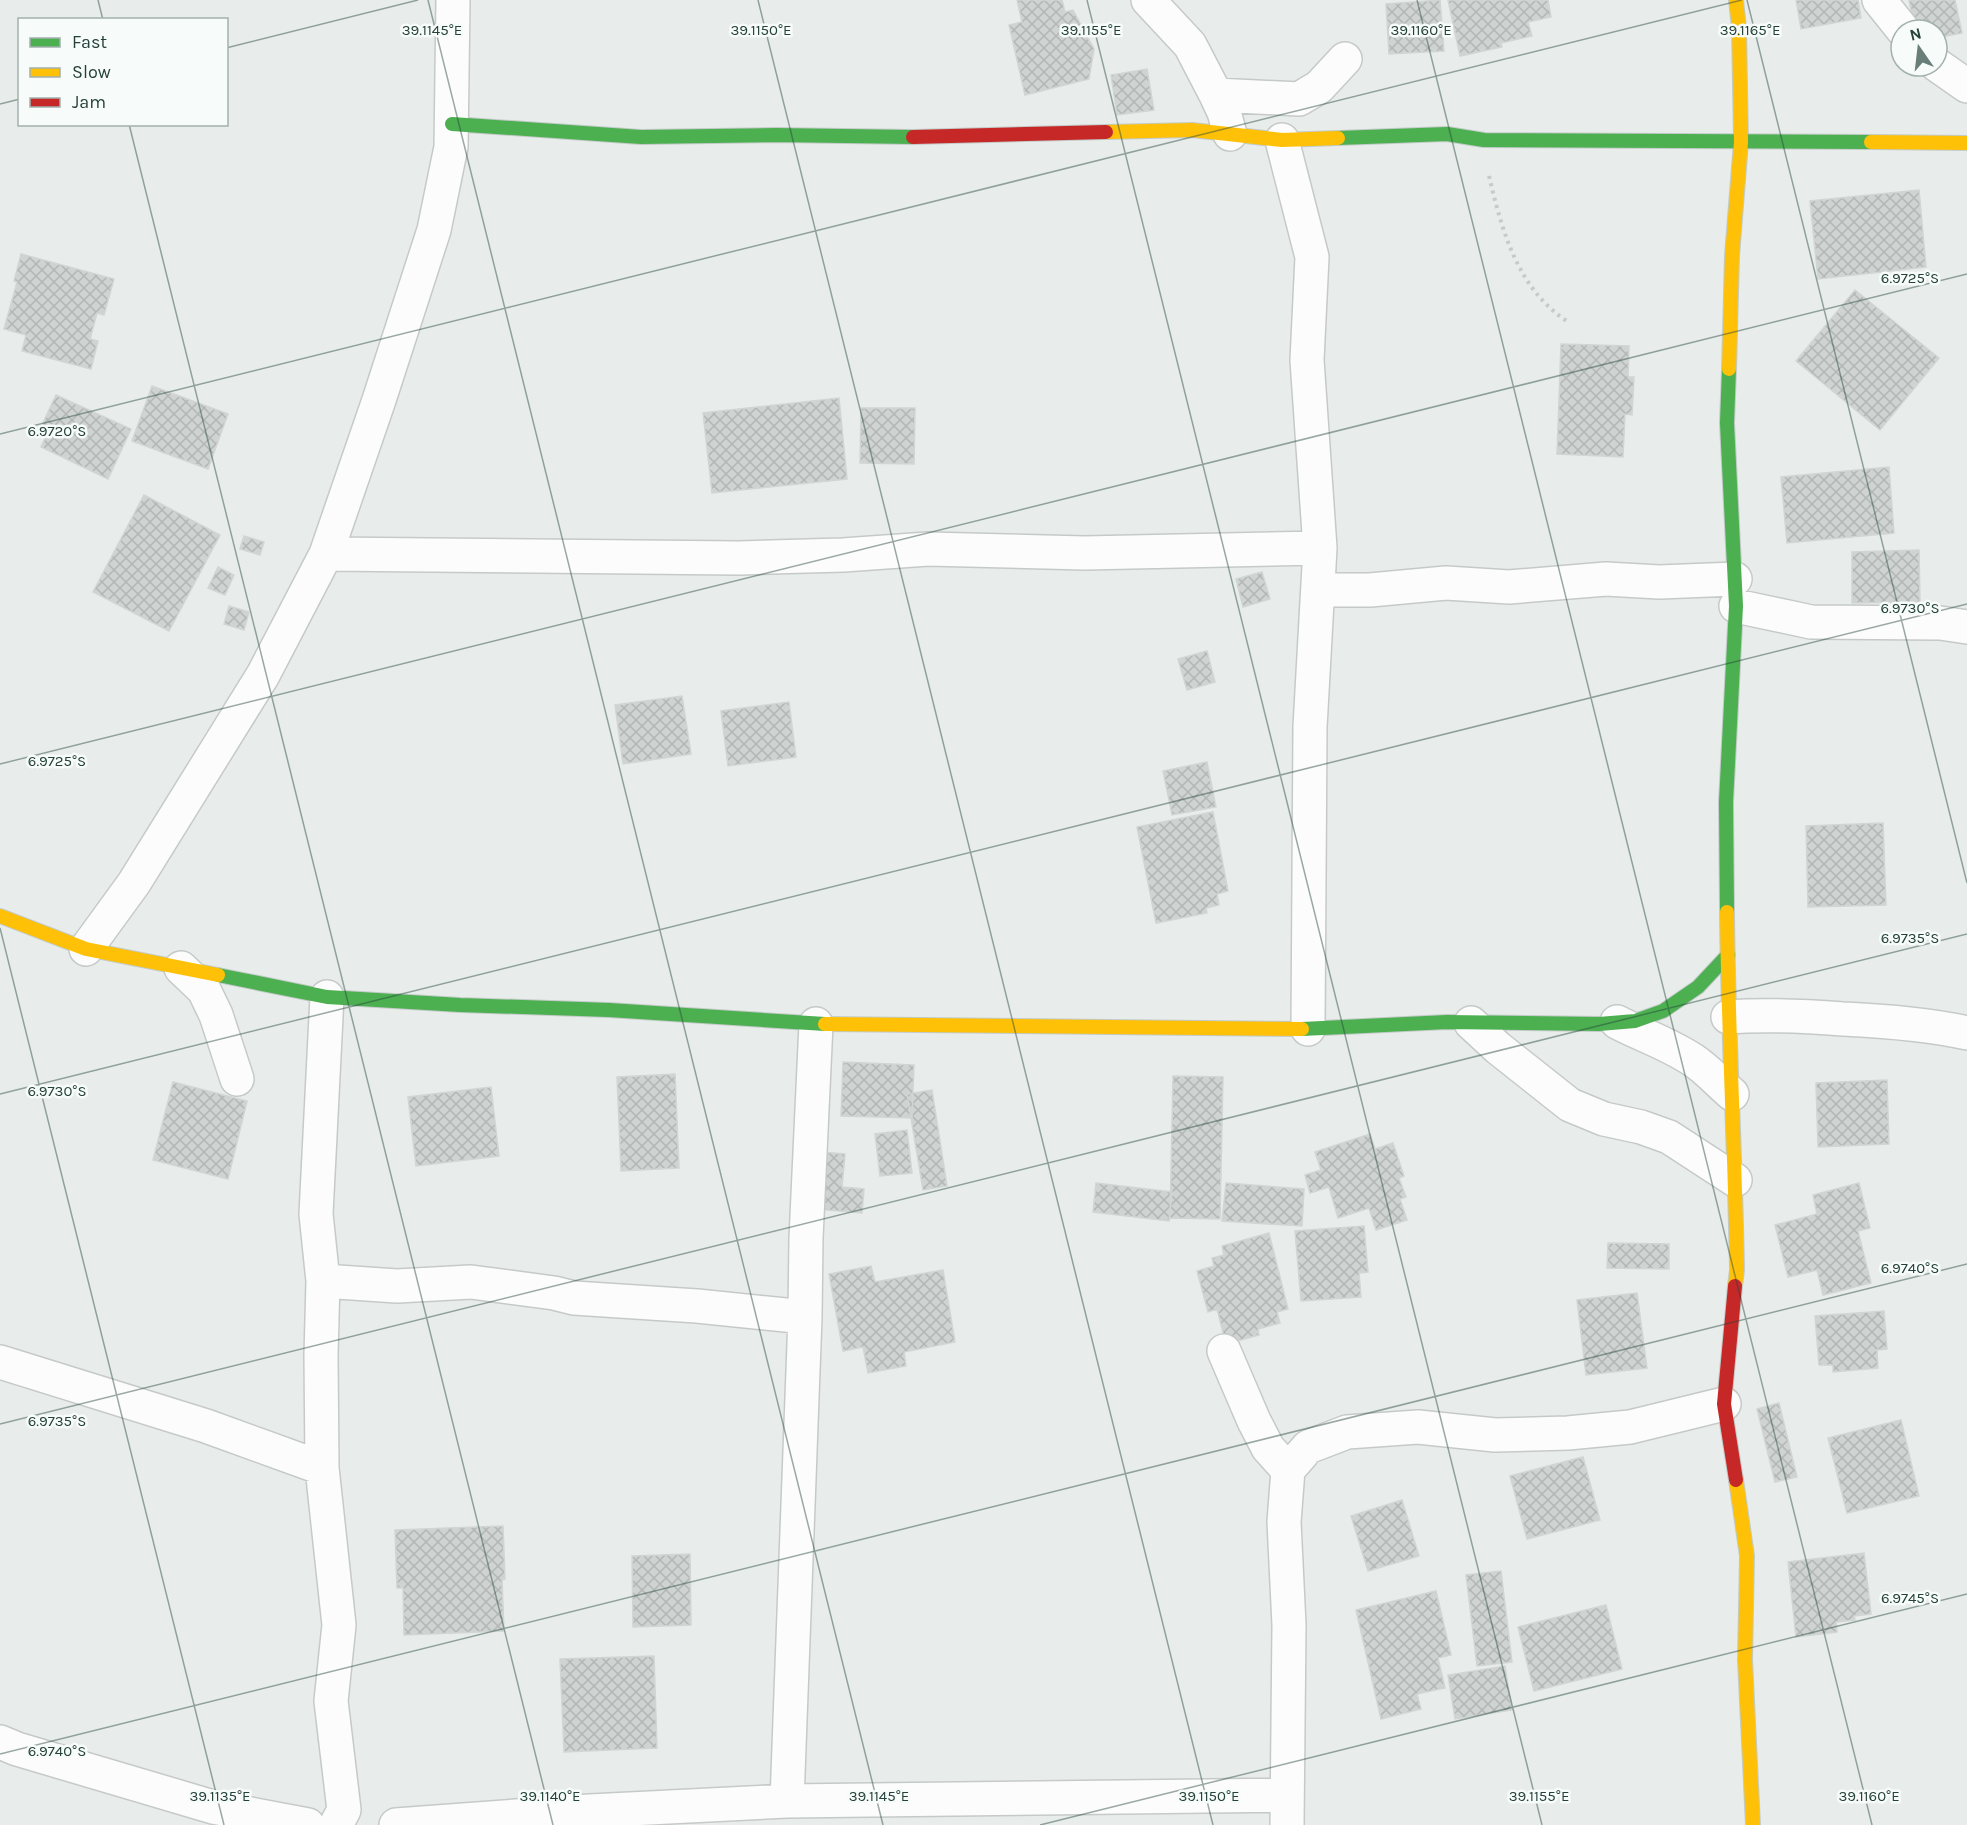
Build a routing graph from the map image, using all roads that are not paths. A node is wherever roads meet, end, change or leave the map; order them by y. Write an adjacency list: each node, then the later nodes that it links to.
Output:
1 (1148, 0): 9 (street)
2 (1736, 0): 13 (street)
3 (1879, 0): 5 (street)
4 (452, 1): 10 (street)
5 (1893, 18)
6 (1345, 59): 9 (street)
7 (1949, 73): 8 (street)
8 (1967, 86)
9 (1216, 95): 11 (street)
10 (452, 124): 11 (street); 16 (street)
11 (1230, 134): 12 (street)
12 (1282, 140): 13 (street); 15 (street)
13 (1741, 142): 14 (street); 18 (street)
14 (1967, 143)
15 (1320, 548): 16 (street); 17 (street)
16 (326, 554): 21 (street)
17 (1318, 590): 18 (street); 29 (street)
18 (1736, 592): 19 (street); 22 (street)
19 (1967, 627)
20 (0, 916): 21 (street)
21 (86, 950): 23 (street)
22 (1728, 955): 25 (street); 26 (street)
23 (181, 968): 24 (street); 31 (street)
24 (327, 997): 28 (street); 34 (street)
25 (1728, 1017): 30 (street); 32 (street)
26 (1617, 1022): 27 (street); 32 (street)
27 (1471, 1023): 29 (street); 33 (street)
28 (816, 1024): 29 (street); 35 (street)
29 (1308, 1029)
30 (1967, 1033)
31 (237, 1079)
32 (1732, 1094): 33 (street)
33 (1735, 1180): 38 (street)
34 (323, 1281): 35 (street); 39 (street)
35 (805, 1317): 42 (street)
36 (1224, 1351): 40 (street)
37 (0, 1362): 39 (street)
38 (1724, 1404): 40 (street); 47 (street)
39 (322, 1468): 45 (street)
40 (1288, 1470): 43 (street)
41 (0, 1742): 44 (street)
42 (788, 1802): 43 (street); 46 (street)
43 (1287, 1810)
44 (308, 1825)
45 (336, 1825)
46 (396, 1825)
47 (1754, 1825)

